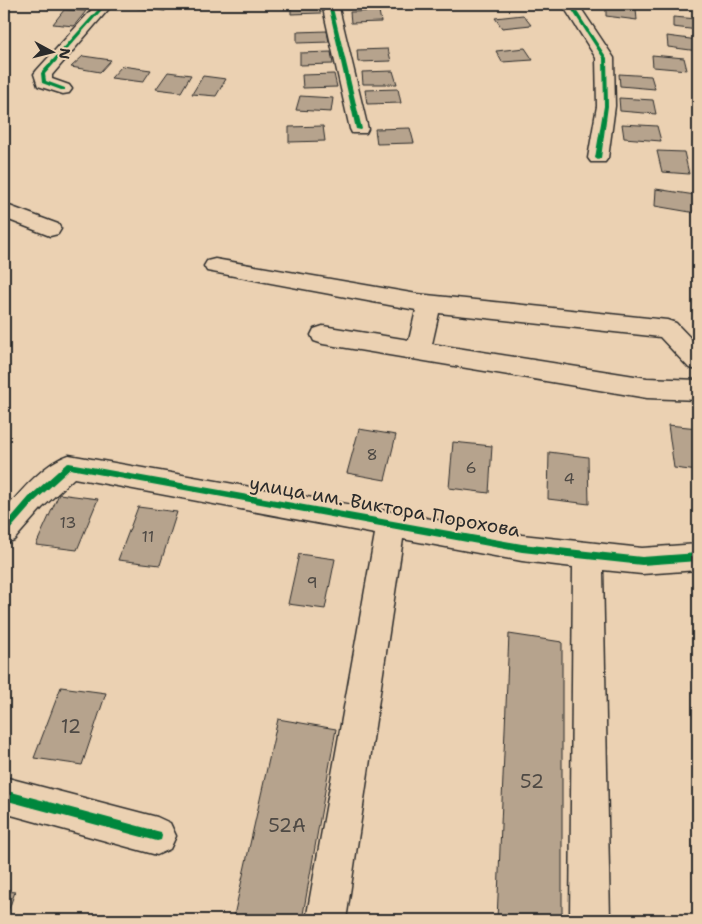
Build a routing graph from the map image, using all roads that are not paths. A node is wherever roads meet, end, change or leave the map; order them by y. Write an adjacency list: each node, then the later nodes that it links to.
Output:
1 (105, 4): 4 (street)
2 (330, 4): 5 (street)
3 (570, 4): 6 (street)
4 (63, 89)
5 (359, 129)
6 (598, 158)
7 (4, 210): 8 (street)
8 (50, 228)
9 (216, 266): 10 (street)
10 (430, 303): 12 (street); 13 (street)
11 (323, 335): 12 (street)
12 (418, 350): 14 (street)
13 (698, 361)
14 (698, 390)
15 (391, 524): 16 (street, улица им. Виктора Порохова); 17 (street, улица им. Виктора Порохова); 21 (street)
16 (4, 531)
17 (588, 555): 18 (street, улица им. Виктора Порохова); 22 (street)
18 (698, 557)
19 (4, 795): 20 (street)
20 (157, 836)
21 (326, 920)
22 (590, 920)

